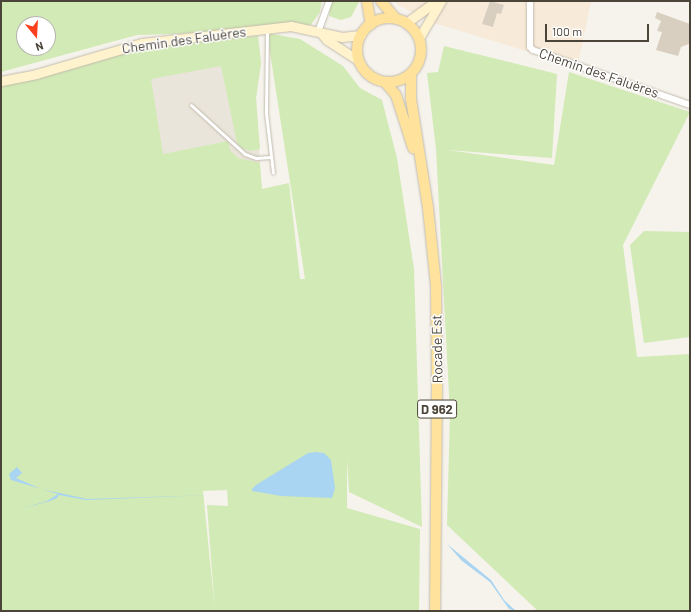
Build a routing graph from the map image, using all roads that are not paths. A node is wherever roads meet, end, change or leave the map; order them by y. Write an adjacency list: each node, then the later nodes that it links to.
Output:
1 (329, 1): 11 (street)
2 (367, 1): 9 (main road)
3 (381, 1): 7 (main road)
4 (436, 1): 8 (street)
5 (441, 1): 13 (street)
6 (530, 1): 19 (street, Chemin des Faluères)
7 (396, 19): 8 (main road); 9 (main road)
8 (406, 23): 13 (main road)
9 (371, 25): 12 (main road)
10 (267, 29): 11 (street, Chemin des Faluères); 16 (street, Chemin des Faluères); 20 (lane)
11 (320, 33): 12 (street, Chemin des Faluères); 14 (street, Chemin des Faluères)
12 (361, 35): 14 (main road)
13 (419, 38): 15 (main road)
14 (359, 61): 17 (main road)
15 (411, 74): 17 (main road); 22 (main road, Rocade Est / D 962)
16 (1, 81)
17 (385, 82): 22 (main road, Rocade Est / D 962)
18 (191, 105): 20 (lane)
19 (690, 105)
20 (270, 157): 21 (lane)
21 (273, 174)
22 (428, 208): 23 (main road, Rocade Est / D 962)
23 (435, 611)

